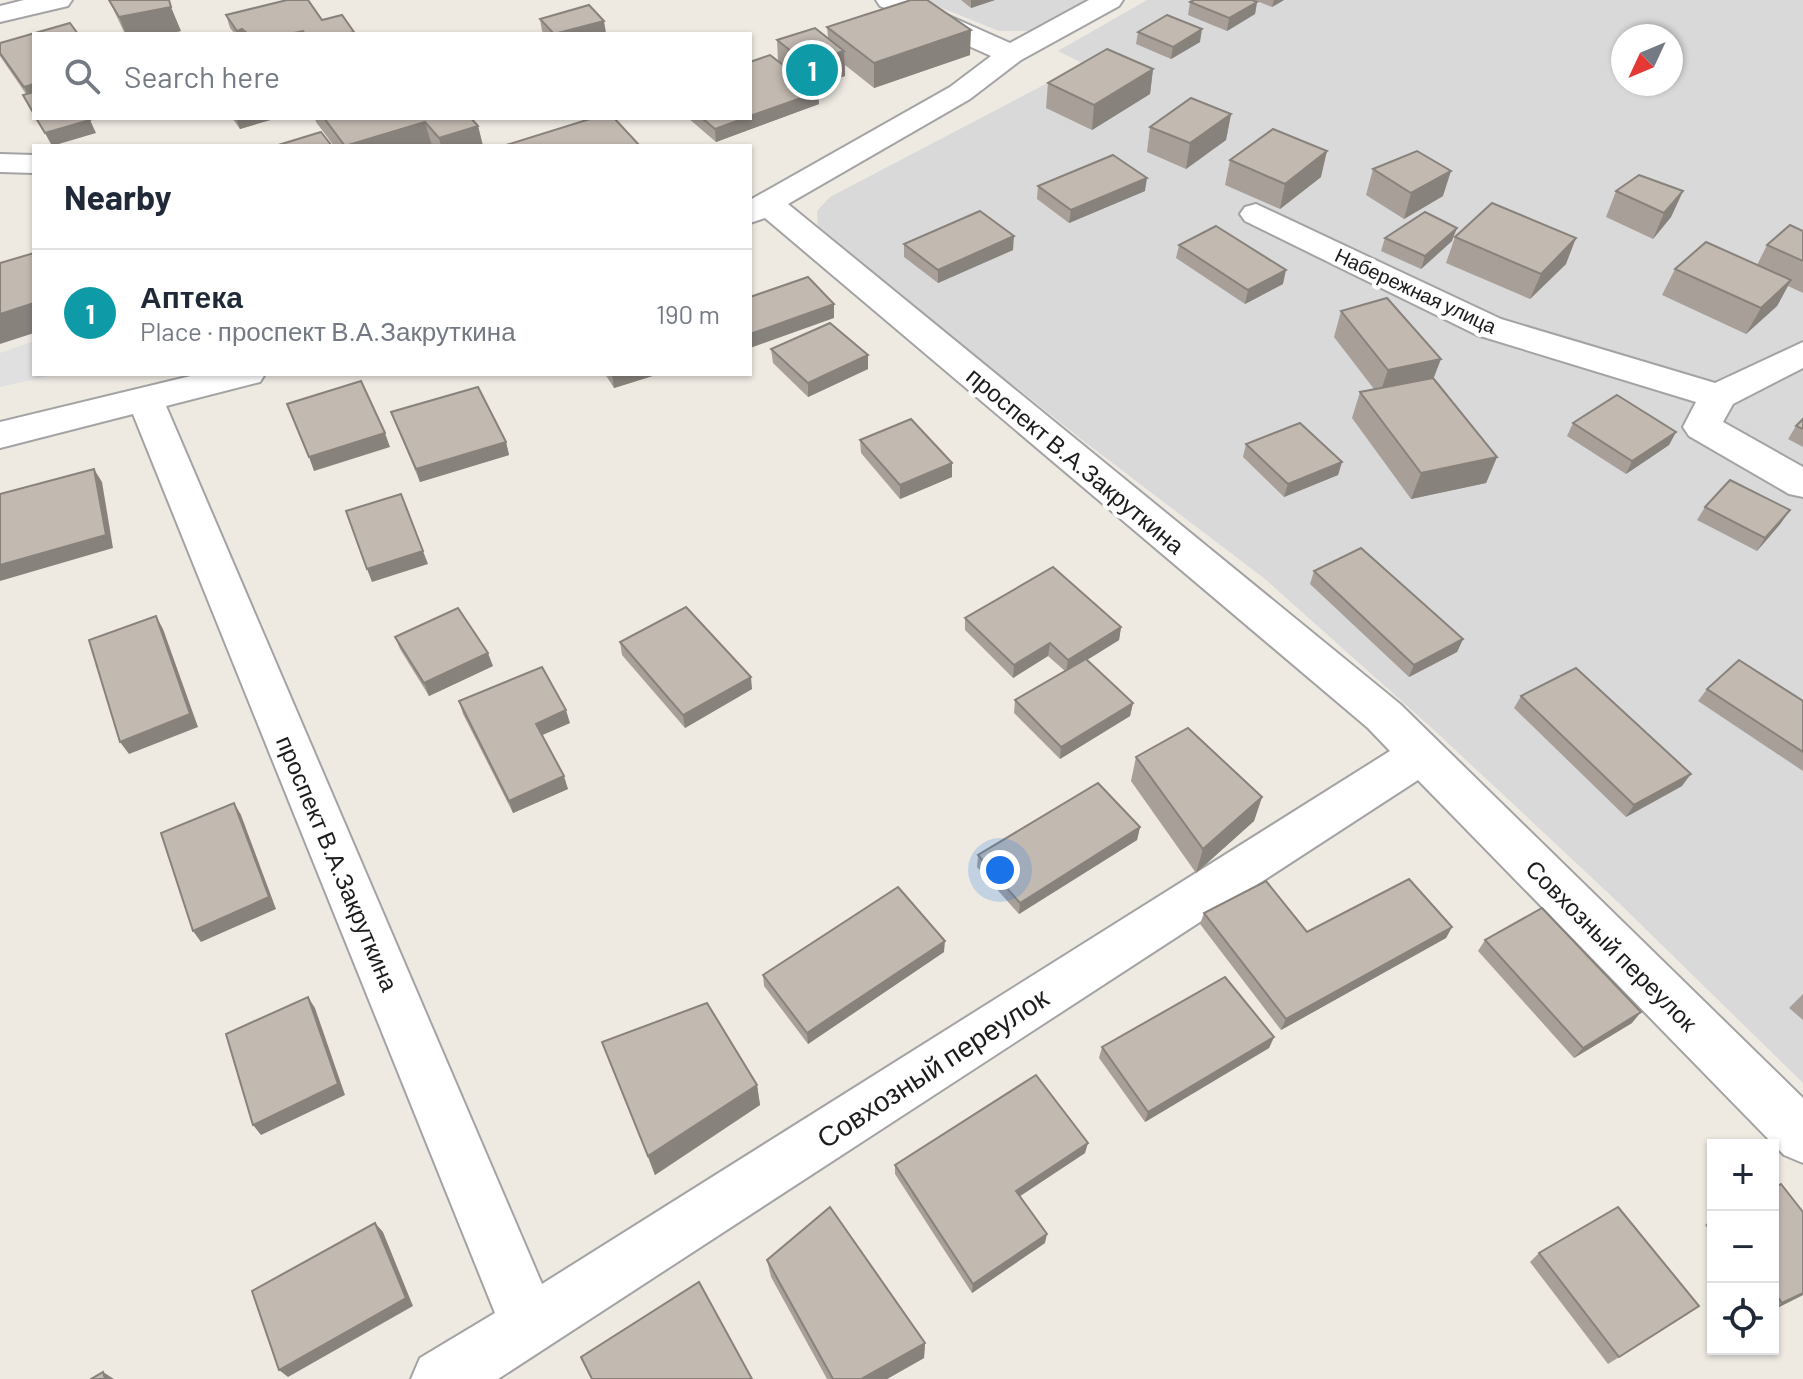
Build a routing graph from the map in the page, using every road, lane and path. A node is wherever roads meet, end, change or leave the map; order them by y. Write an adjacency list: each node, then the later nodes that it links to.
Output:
1 (22, 0): 5 (street)
2 (58, 0): 5 (street)
3 (890, 0): 6 (street)
4 (1109, 0): 6 (street, проспект В.А.Закруткина)
5 (0, 14)
6 (1011, 54): 9 (street, проспект В.А.Закруткина)
7 (0, 163): 8 (street)
8 (32, 164)
9 (759, 209): 17 (street, проспект В.А.Закруткина)
10 (1256, 214): 13 (street, Набережная улица)
11 (1803, 353): 13 (street)
12 (239, 376): 14 (street)
13 (1718, 396): 16 (street)
14 (145, 399): 15 (street); 20 (street, проспект В.А.Закруткина)
15 (0, 435)
16 (1803, 484)
17 (1384, 716): 18 (street, Совхозный переулок)
18 (1422, 754): 19 (street, Совхозный переулок); 20 (street, Совхозный переулок)
19 (1803, 1136)
20 (530, 1326): 21 (street, Совхозный переулок)
21 (441, 1379)

